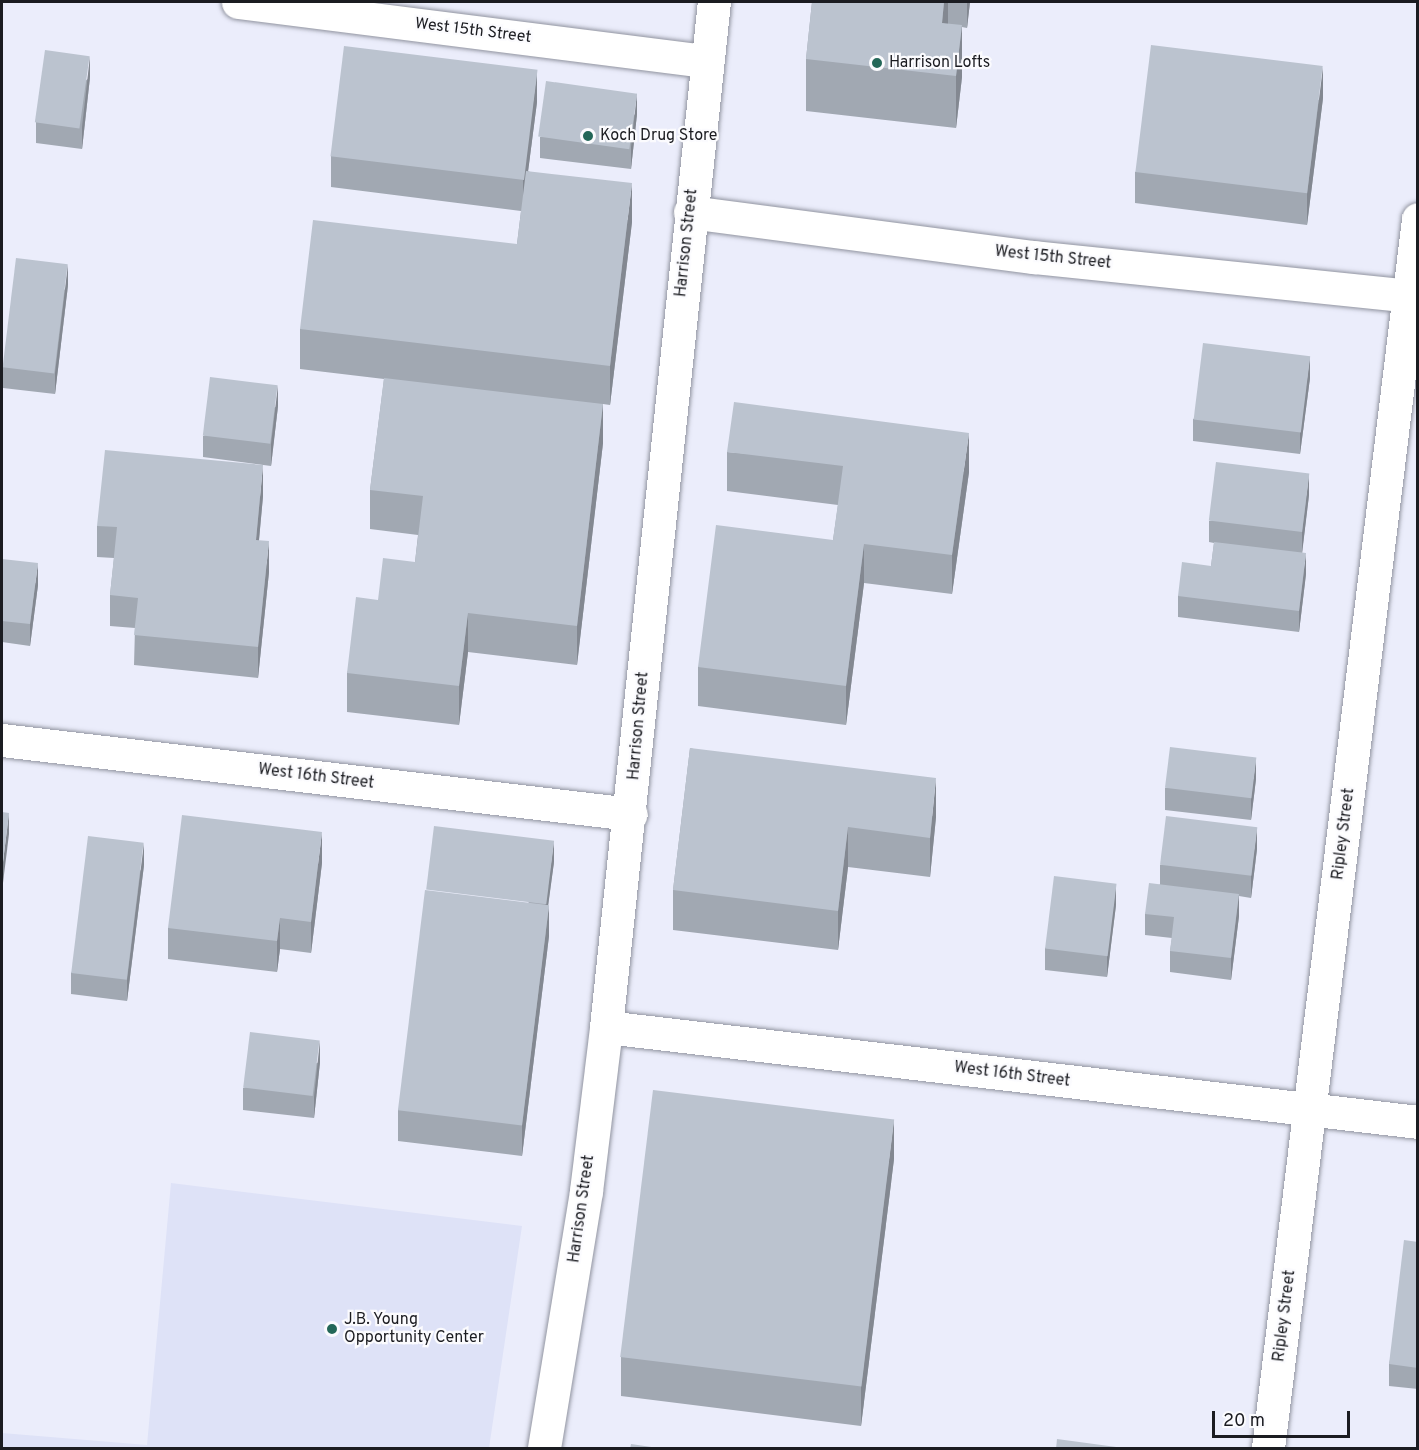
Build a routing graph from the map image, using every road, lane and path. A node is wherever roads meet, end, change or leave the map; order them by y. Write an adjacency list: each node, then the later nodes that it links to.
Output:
1 (238, 2): 3 (main road, West 15th Street)
2 (714, 2): 3 (main road, Harrison Street)
3 (707, 62): 4 (main road, Harrison Street)
4 (690, 213): 6 (main road, West 15th Street); 8 (main road, Harrison Street)
5 (1418, 219): 6 (main road, Ripley Street)
6 (1413, 297): 10 (main road, Ripley Street)
7 (2, 740): 8 (main road, West 16th Street)
8 (631, 814): 9 (main road, Harrison Street)
9 (606, 1027): 10 (main road, West 16th Street); 12 (main road, Harrison Street)
10 (1312, 1109): 11 (main road, West 16th Street); 13 (main road, Ripley Street)
11 (1418, 1122)
12 (544, 1449)
13 (1268, 1449)

